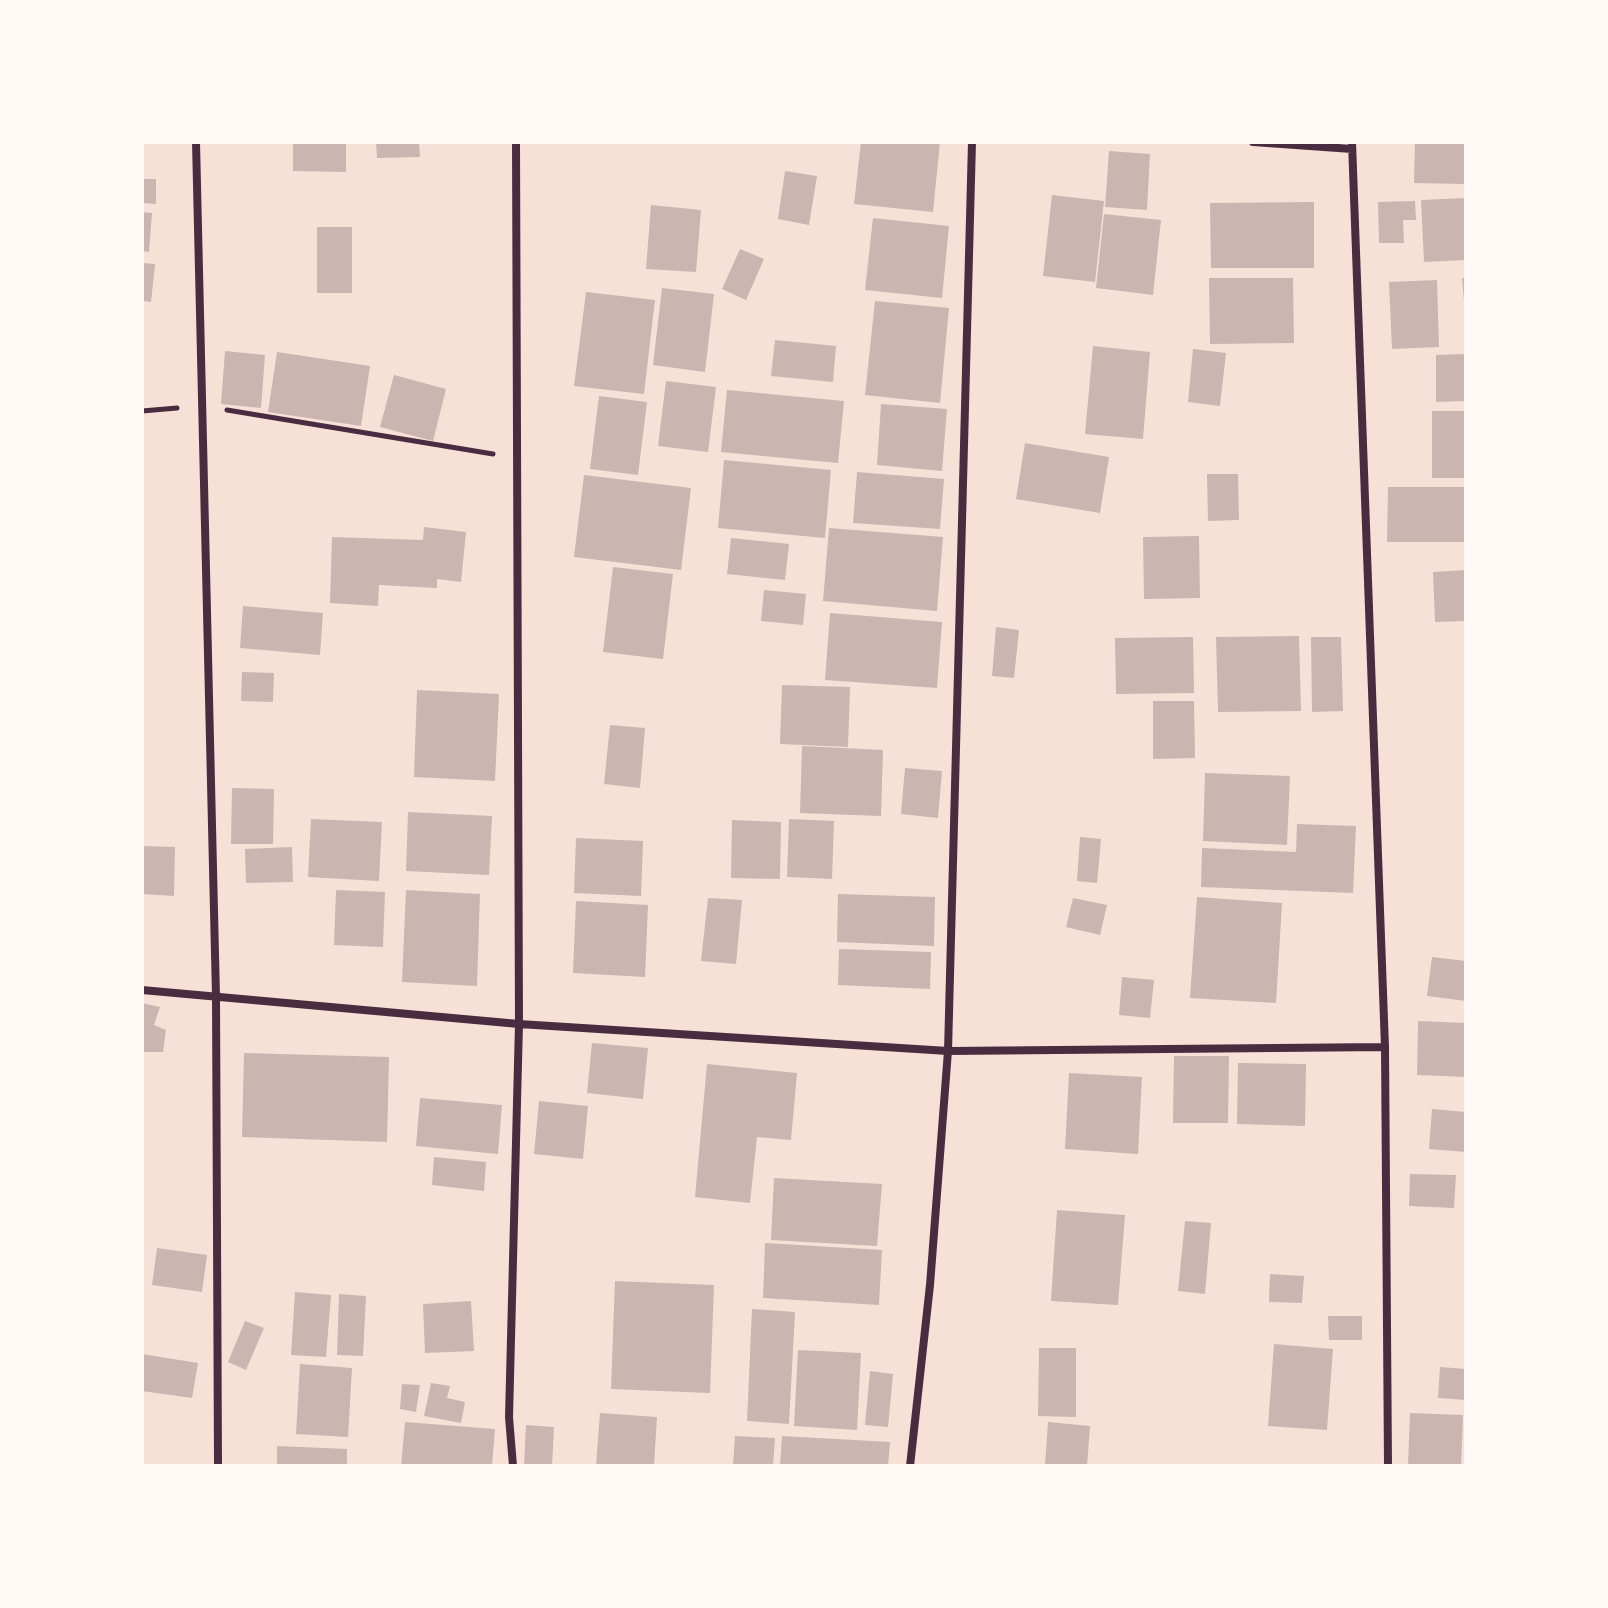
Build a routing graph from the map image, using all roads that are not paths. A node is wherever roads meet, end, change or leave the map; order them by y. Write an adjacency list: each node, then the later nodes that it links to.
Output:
1 (196, 142): 7 (street)
2 (516, 142): 8 (street)
3 (972, 142): 10 (street)
4 (1253, 142): 5 (street)
5 (1352, 145): 9 (street)
6 (142, 990): 7 (street)
7 (216, 996): 8 (street); 11 (street)
8 (519, 1024): 10 (street); 12 (street)
9 (1385, 1047): 10 (street); 14 (street)
10 (948, 1051): 13 (street)
11 (218, 1466)
12 (513, 1466)
13 (910, 1466)
14 (1388, 1466)

